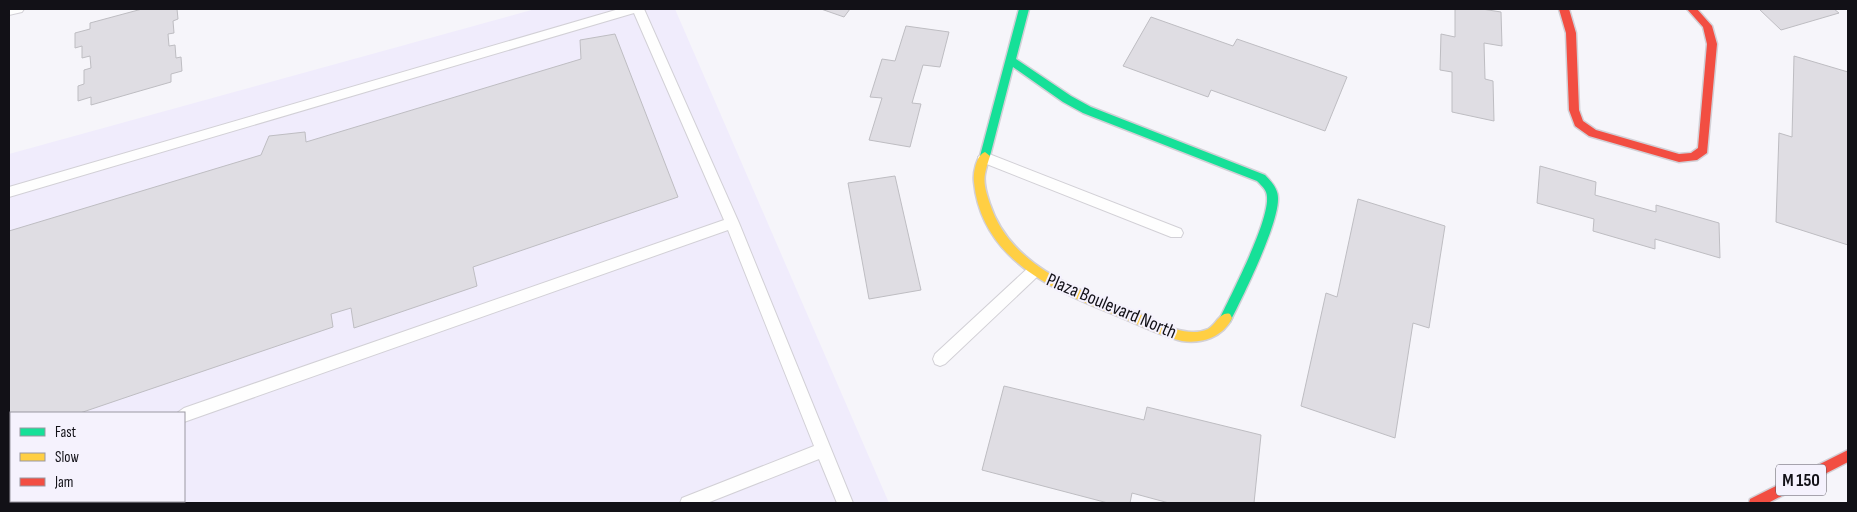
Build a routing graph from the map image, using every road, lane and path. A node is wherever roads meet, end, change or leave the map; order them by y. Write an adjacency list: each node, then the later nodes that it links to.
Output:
1 (18, 9): 7 (lane)
2 (632, 9): 10 (lane)
3 (638, 9): 11 (lane)
4 (1024, 9): 8 (street, Plaza Boulevard North)
5 (1564, 9): 6 (street)
6 (1692, 9)
7 (9, 11)
8 (1010, 60): 9 (street, Plaza Boulevard North); 13 (street, Plaza Boulevard North)
9 (984, 157): 12 (lane); 13 (street, Plaza Boulevard North)
10 (9, 192)
11 (732, 223): 15 (lane); 16 (lane)
12 (1176, 233)
13 (1034, 271): 14 (lane)
14 (940, 359)
15 (185, 415)
16 (823, 450): 18 (lane); 19 (lane)
17 (1848, 456): 20 (street, M 150)
18 (688, 503)
19 (844, 503)
20 (1755, 503)

